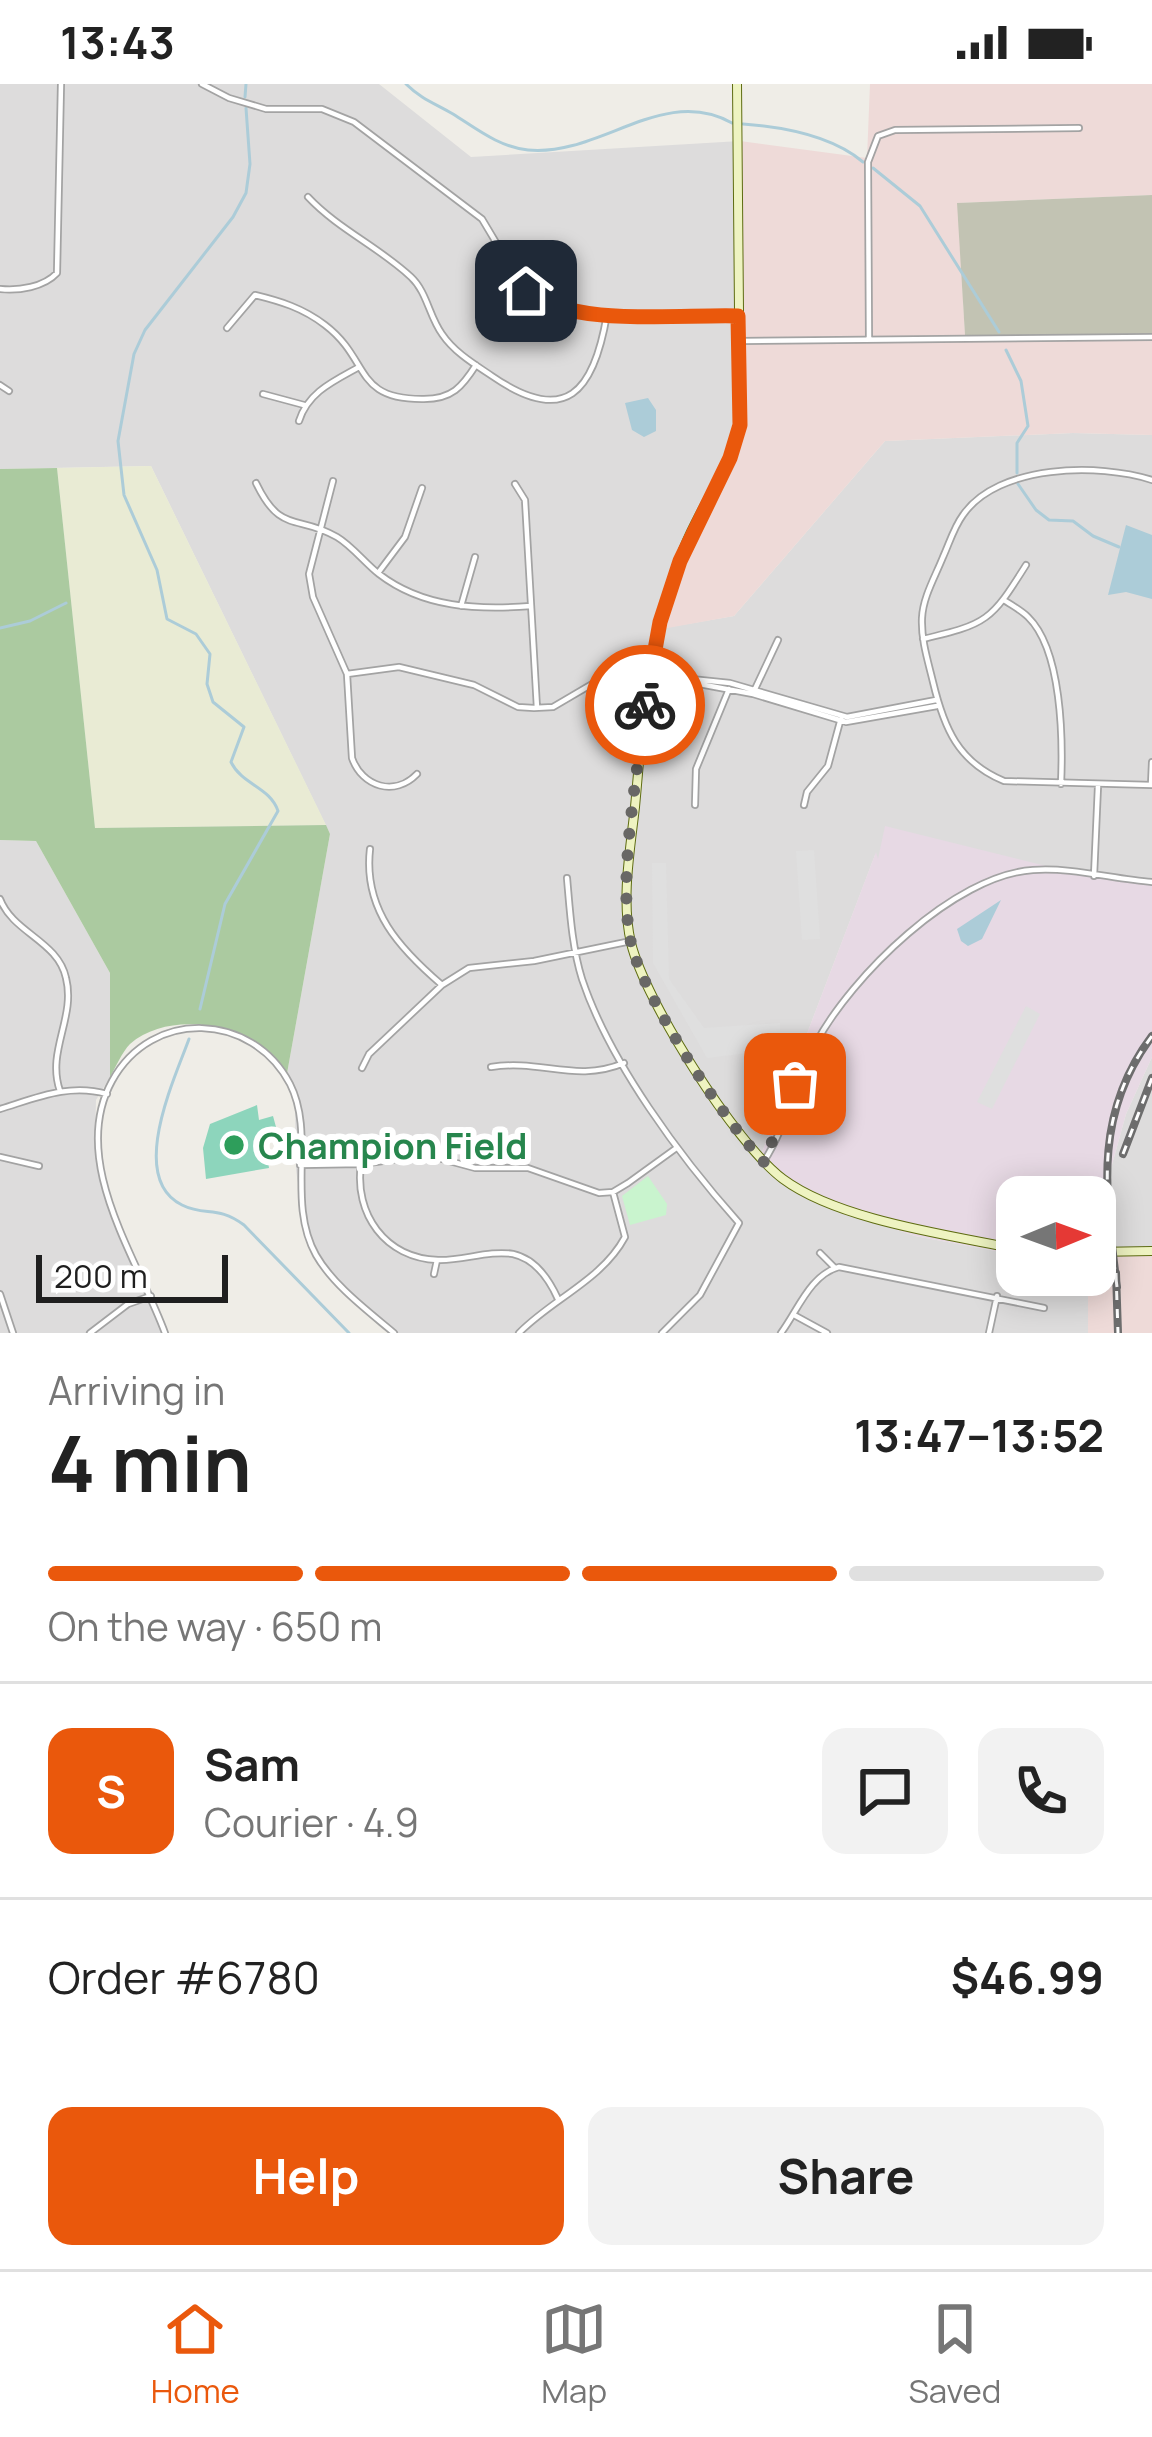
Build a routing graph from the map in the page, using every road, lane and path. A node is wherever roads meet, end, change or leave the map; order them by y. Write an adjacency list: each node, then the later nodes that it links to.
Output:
1 (61, 84): 6 (street)
2 (202, 84): 7 (street)
3 (737, 84): 8 (street)
4 (1078, 128): 11 (street)
5 (308, 197): 13 (street)
6 (0, 289)
7 (607, 314): 8 (street); 13 (street)
8 (738, 316): 12 (street)
9 (227, 328): 14 (street)
10 (1152, 337): 11 (street)
11 (869, 339): 12 (street)
12 (740, 341): 35 (street)
13 (476, 365): 14 (street)
14 (359, 367): 18 (street)
15 (0, 386): 16 (street)
16 (9, 391)
17 (263, 394): 18 (street)
18 (304, 405): 19 (street)
19 (299, 421)
20 (1152, 480): 32 (street)
21 (332, 481): 25 (street)
22 (256, 483): 25 (street)
23 (515, 484): 31 (street)
24 (422, 488): 28 (street)
25 (317, 530): 28 (street); 34 (street)
26 (475, 557): 30 (street)
27 (1026, 566): 29 (street)
28 (378, 573): 30 (street)
29 (1004, 600): 32 (street); 43 (street)
30 (461, 606): 31 (street)
31 (531, 606): 39 (street)
32 (923, 639): 38 (street)
33 (778, 640): 37 (street)
34 (347, 674): 39 (street); 42 (street)
35 (650, 674): 36 (street); 39 (street); 53 (street)
36 (729, 686): 37 (street); 46 (street)
37 (754, 692): 40 (street)
38 (938, 703): 40 (street); 43 (street)
39 (537, 708)
40 (842, 718): 47 (street)
41 (1152, 762): 45 (street)
42 (417, 774)
43 (1061, 784): 44 (street)
44 (1098, 784): 45 (street); 49 (street)
45 (1152, 785)
46 (695, 805)
47 (804, 805)
48 (370, 849): 55 (street)
49 (1094, 876): 51 (street); 64 (street)
50 (567, 878): 54 (street)
51 (1152, 882)
52 (0, 899): 59 (street)
53 (631, 941): 54 (street); 64 (street)
54 (575, 952): 55 (street); 56 (street)
55 (442, 985): 58 (street)
56 (624, 1064): 57 (street); 62 (street)
57 (491, 1067)
58 (362, 1068)
59 (60, 1091): 60 (street); 61 (street)
60 (107, 1094): 66 (street); 77 (street)
61 (0, 1109)
62 (677, 1148): 68 (street); 87 (street)
63 (0, 1156): 67 (street)
64 (764, 1162): 69 (street)
65 (362, 1164): 66 (street); 68 (street); 73 (street)
66 (300, 1165): 85 (street)
67 (39, 1166)
68 (613, 1192): 79 (street)
69 (996, 1245)
70 (1152, 1251): 72 (street)
71 (820, 1252): 74 (street)
72 (1116, 1252)
73 (437, 1261): 75 (street); 79 (street)
74 (836, 1268): 78 (street); 81 (street)
75 (434, 1274)
76 (0, 1294): 82 (street)
77 (151, 1296): 83 (street); 84 (street)
78 (998, 1297): 80 (street); 90 (street)
79 (558, 1299): 86 (street)
80 (1044, 1308)
81 (794, 1316): 88 (street); 89 (street)
82 (13, 1333)
83 (90, 1333)
84 (165, 1333)
85 (394, 1333)
86 (518, 1333)
87 (662, 1333)
88 (781, 1333)
89 (827, 1333)
90 (989, 1333)

